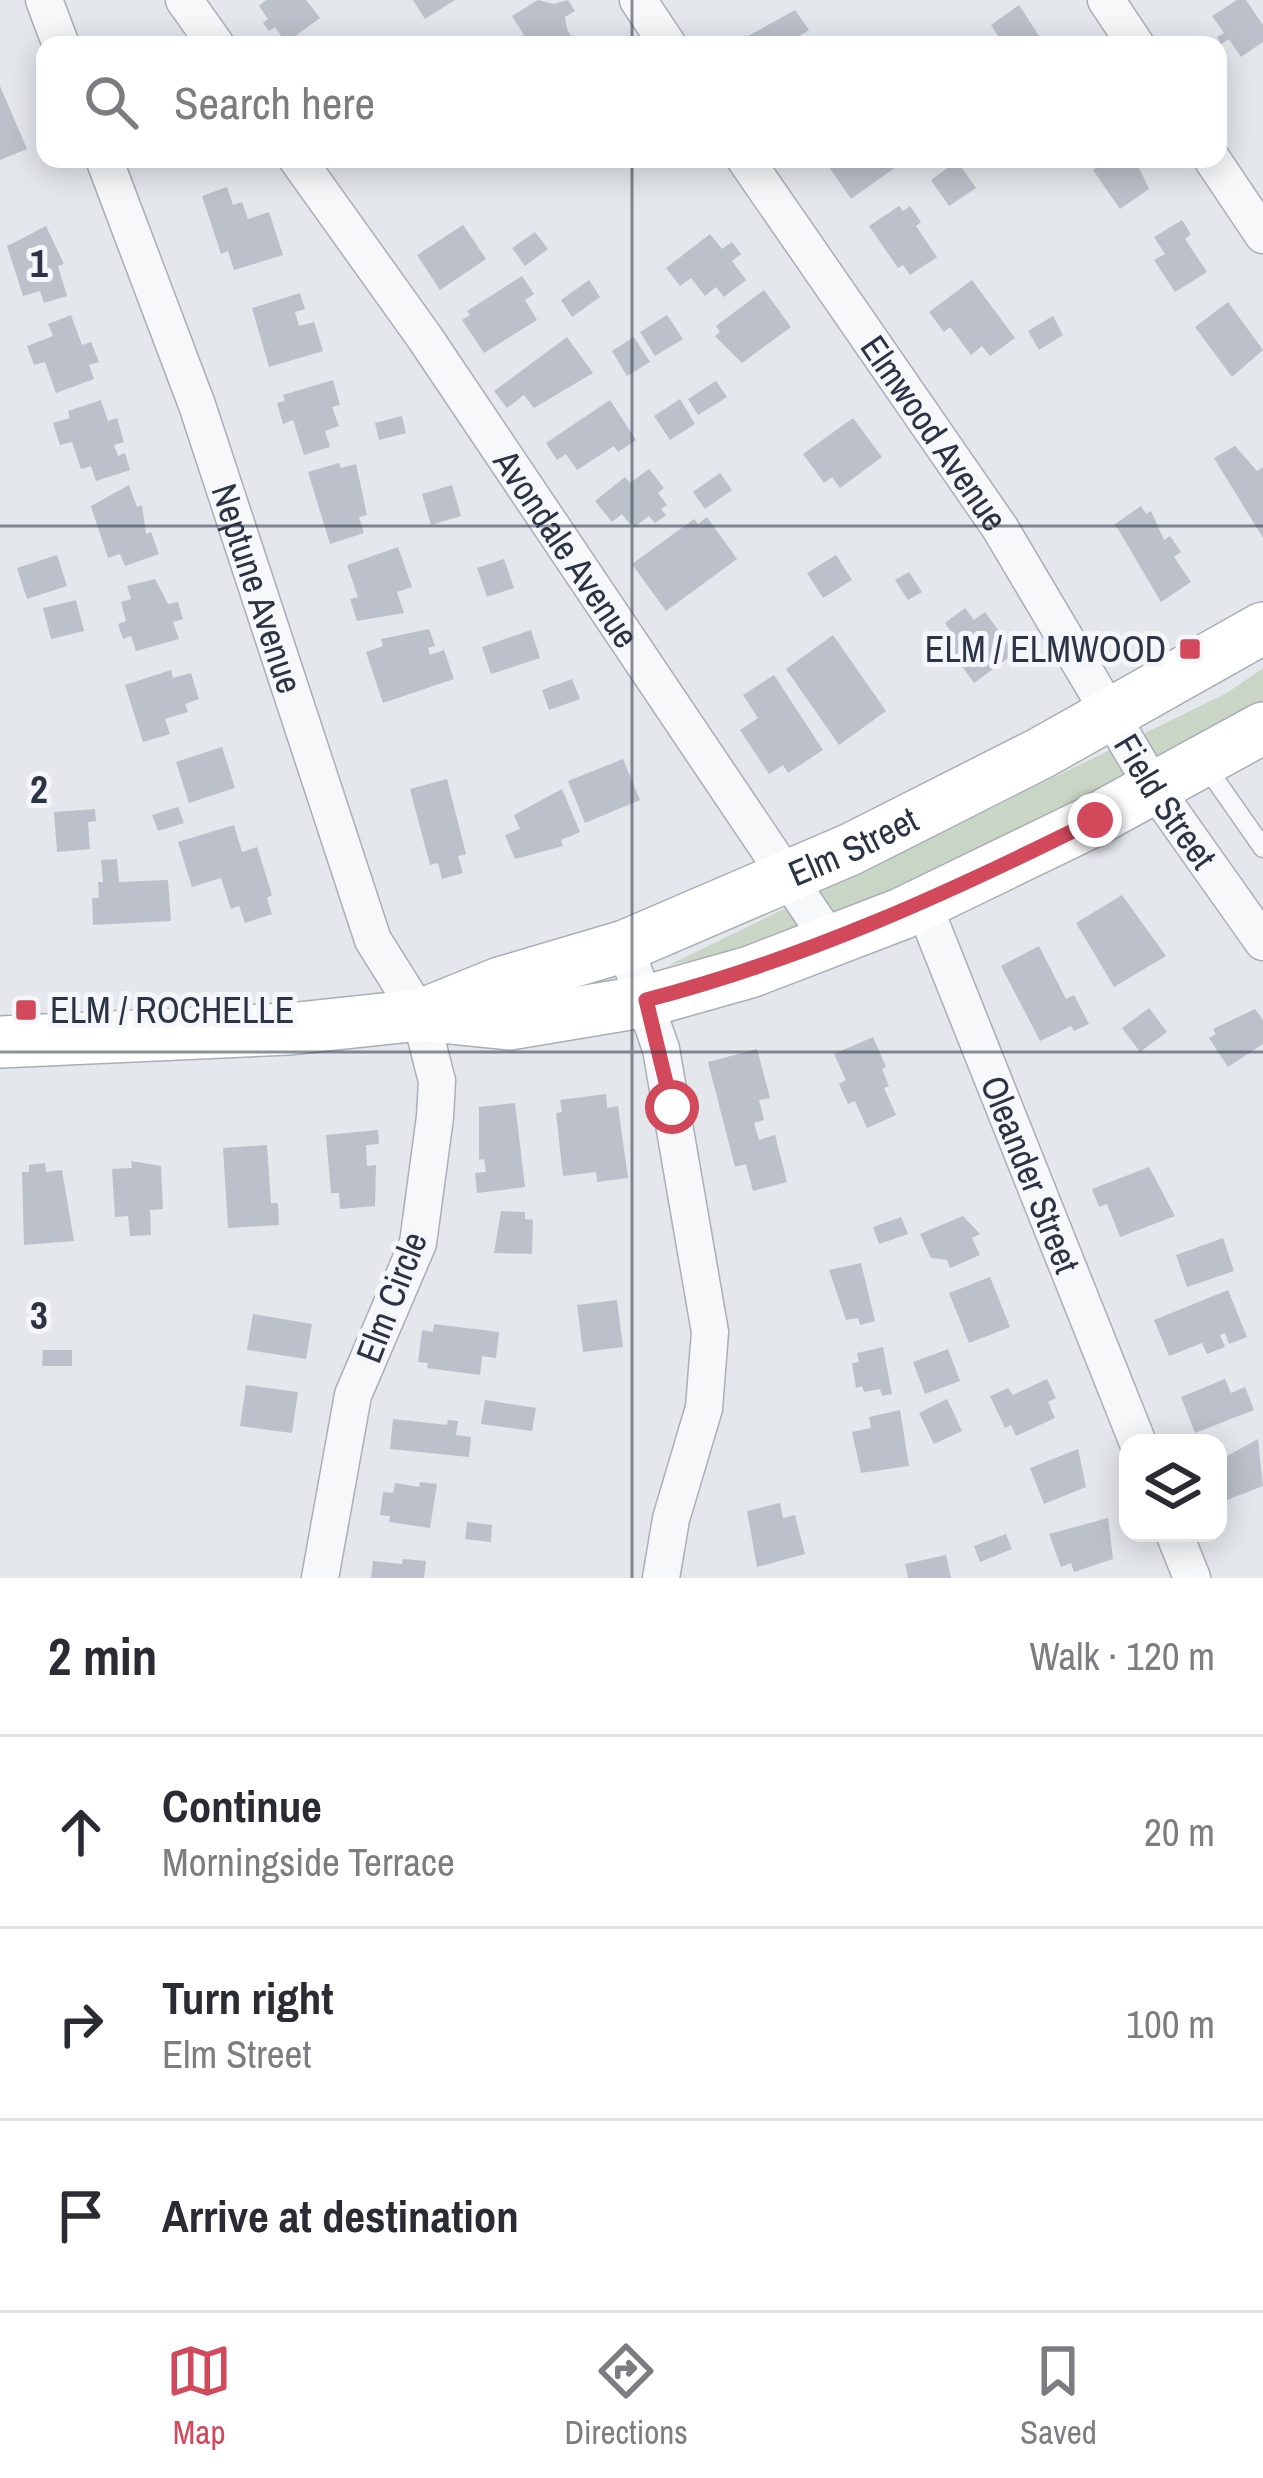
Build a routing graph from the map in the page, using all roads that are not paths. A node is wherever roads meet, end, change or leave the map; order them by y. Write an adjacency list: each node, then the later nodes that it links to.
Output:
1 (44, 0): 5 (street)
2 (184, 0): 6 (street)
3 (638, 0): 7 (street)
4 (1106, 0): 8 (street)
5 (58, 36)
6 (210, 36)
7 (662, 36)
8 (1130, 36)
9 (107, 168): 26 (street, Neptune Avenue)
10 (303, 168): 20 (street, Avondale Avenue)
11 (752, 168): 15 (street, Elmwood Avenue)
12 (1218, 168): 13 (street)
13 (1263, 235)
14 (1263, 628): 15 (main road, Elm Street)
15 (1112, 714): 18 (street, Field Street); 20 (main road, Elm Street)
16 (1263, 728): 17 (main road, Elm Street)
17 (1202, 762): 18 (main road, Elm Street); 19 (lane)
18 (1154, 788): 21 (main road, Elm Street); 23 (street, Field Street)
19 (1263, 848)
20 (786, 878): 22 (street, Avondale Avenue); 24 (main road, Elm Street)
21 (923, 904): 22 (main road, Elm Street); 28 (street, Oleander Street)
22 (830, 942): 25 (main road, Elm Street)
23 (1263, 942)
24 (626, 946): 25 (street); 26 (main road, Elm Street)
25 (646, 1000): 26 (main road, Elm Street); 31 (street)
26 (420, 1015): 27 (main road, Elm Street); 30 (street, Elm Circle)
27 (0, 1042)
28 (1134, 1434)
29 (1178, 1542): 32 (street)
30 (320, 1578)
31 (661, 1578)
32 (1192, 1578)

